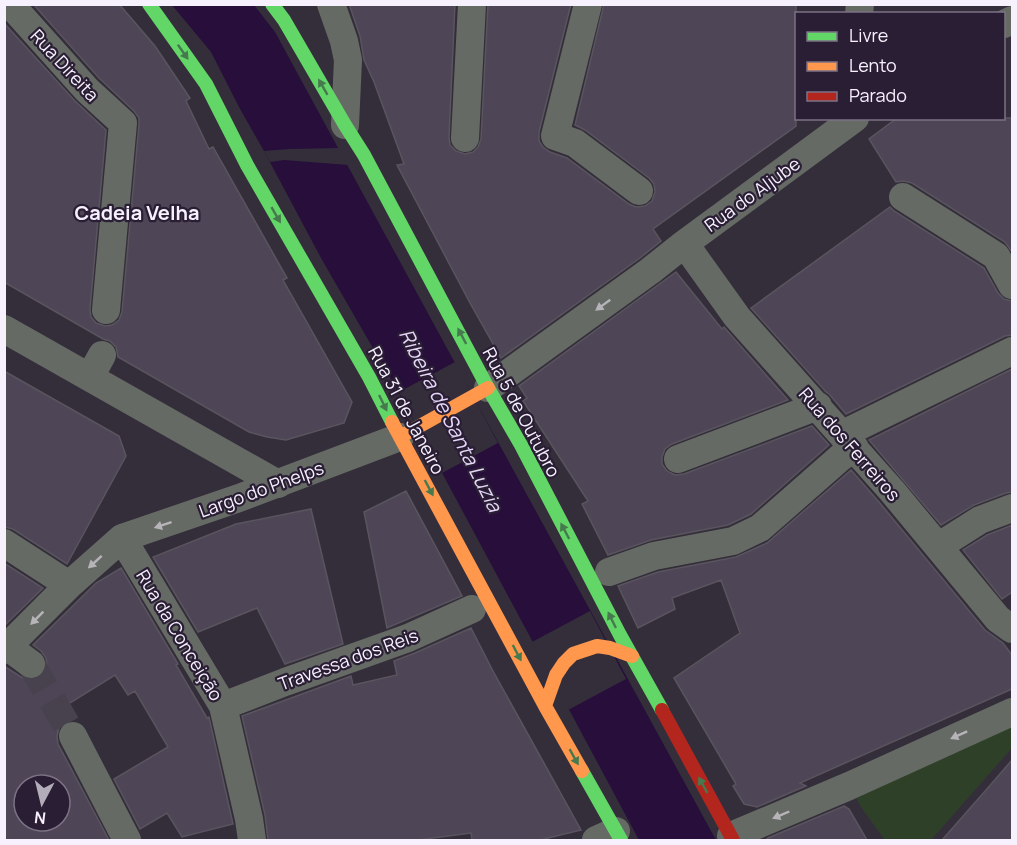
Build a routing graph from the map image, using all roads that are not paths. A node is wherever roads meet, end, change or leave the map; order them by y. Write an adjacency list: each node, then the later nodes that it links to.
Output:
1 (10, 4): 15 (street, Rua Direita)
2 (149, 4): 20 (main road, Rua 31 de Janeiro, one-way to 20)
3 (272, 4): 8 (main road, Rua 5 de Outubro, one-way to 3)
4 (331, 4): 8 (street)
5 (472, 4): 9 (street)
6 (588, 4): 10 (street)
7 (852, 120): 18 (street, Rua do Aljube, one-way to 18)
8 (345, 125): 18 (main road, Rua 5 de Outubro, one-way to 8)
9 (465, 138)
10 (639, 191)
11 (903, 197): 12 (street)
12 (1004, 250): 14 (street)
13 (692, 254): 19 (street, Rua dos Ferreiros)
14 (1012, 285)
15 (106, 310)
16 (4, 328): 23 (street)
17 (1012, 351): 21 (street)
18 (481, 393): 20 (main road); 33 (main road, Rua 5 de Outubro, one-way to 18)
19 (818, 406): 21 (street, Rua dos Ferreiros); 22 (street)
20 (408, 432): 23 (street, Largo do Phelps); 36 (main road, Rua 31 de Janeiro, one-way to 36)
21 (849, 441): 27 (street, Rua dos Ferreiros); 28 (street)
22 (678, 459)
23 (278, 484): 25 (street, Largo do Phelps, one-way to 25)
24 (1012, 508): 27 (street)
25 (122, 538): 29 (street, one-way to 29); 35 (street, Rua da Conceição)
26 (4, 543): 29 (street)
27 (939, 546): 31 (street, Rua dos Ferreiros)
28 (609, 572)
29 (69, 585): 32 (street, one-way to 32)
30 (472, 609): 35 (street, Travessa dos Reis)
31 (1012, 629)
32 (6, 648): 34 (street)
33 (632, 656): 36 (main road); 40 (main road, Rua 5 de Outubro, one-way to 33)
34 (31, 664)
35 (223, 706): 42 (street, Rua da Conceição)
36 (545, 706): 39 (main road, Rua 31 de Janeiro, one-way to 39)
37 (1012, 712): 40 (street, one-way to 40)
38 (73, 736): 41 (street)
39 (611, 837)
40 (732, 838)
41 (127, 840)
42 (252, 840)

